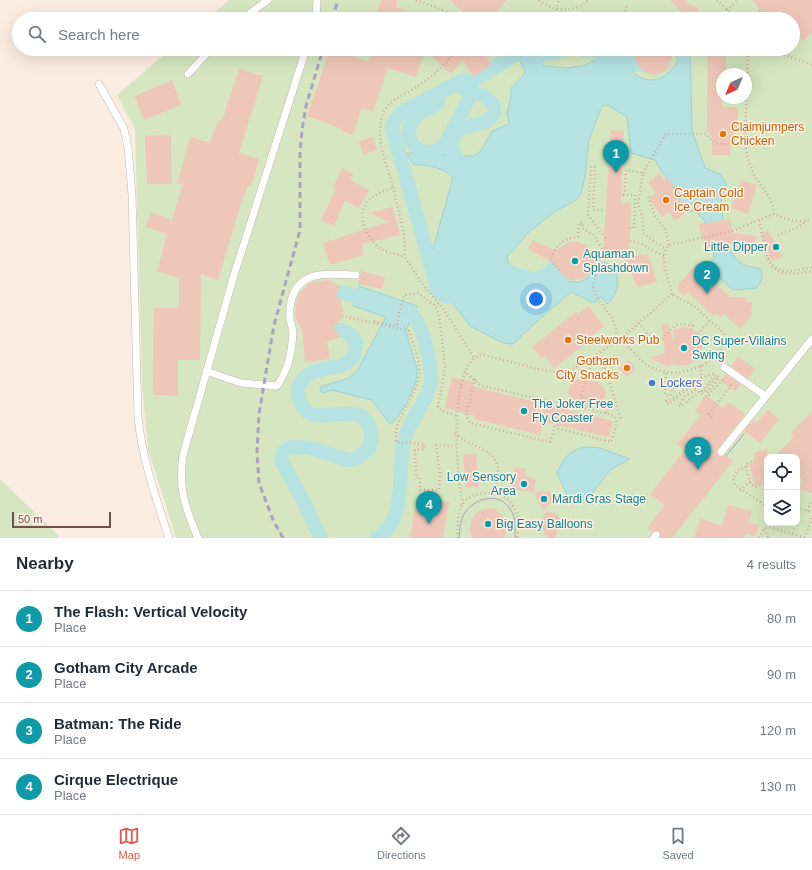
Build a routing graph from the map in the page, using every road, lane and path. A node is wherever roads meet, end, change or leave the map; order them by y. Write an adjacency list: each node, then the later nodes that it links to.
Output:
1 (268, 0): 13 (lane)
2 (317, 0): 14 (lane)
3 (416, 0): 15 (path)
4 (539, 0): 10 (path)
5 (559, 0): 10 (path)
6 (588, 0): 10 (path)
7 (717, 0): 11 (path)
8 (738, 0): 11 (path)
9 (626, 4): 16 (path)
10 (556, 10)
11 (727, 10)
12 (761, 10): 17 (path)
13 (252, 12)
14 (316, 12)
15 (447, 12)
16 (624, 12)
17 (759, 12)
18 (205, 56): 24 (lane)
19 (304, 56): 59 (lane)
20 (450, 56): 28 (path)
21 (748, 56): 31 (path)
22 (787, 56): 23 (path)
23 (812, 65)
24 (188, 74)
25 (99, 84): 89 (lane)
26 (727, 144): 27 (path)
27 (643, 172): 35 (path); 40 (path)
28 (393, 187): 41 (path); 41 (path)
29 (648, 196): 39 (path)
30 (606, 210): 37 (path)
31 (773, 214): 33 (path); 34 (path)
32 (812, 219): 34 (path)
33 (759, 220): 39 (path); 46 (path)
34 (807, 221): 36 (path)
35 (630, 228)
36 (778, 235)
37 (605, 238)
38 (630, 241): 42 (path)
39 (668, 245): 40 (path)
40 (665, 249): 42 (path)
41 (405, 256): 56 (path)
42 (664, 256): 48 (path)
43 (771, 256): 44 (path)
44 (812, 267)
45 (559, 270): 54 (path)
46 (812, 271)
47 (356, 275): 59 (lane)
48 (672, 294): 49 (path); 50 (path)
49 (710, 320): 52 (path); 57 (path)
50 (639, 323): 51 (path); 54 (path)
51 (691, 329)
52 (698, 334)
53 (812, 339): 64 (lane)
54 (617, 342): 55 (path); 61 (path)
55 (595, 355): 56 (path); 65 (path); 68 (path)
56 (474, 358): 60 (path)
57 (701, 365): 61 (path); 67 (path)
58 (724, 367): 64 (lane)
59 (206, 371): 90 (lane)
60 (464, 371): 62 (path); 66 (path)
61 (666, 373): 63 (path)
62 (475, 379): 65 (path); 65 (path)
63 (706, 396)
64 (765, 396): 71 (lane)
65 (607, 414)
66 (457, 416): 69 (path); 70 (path)
67 (712, 417)
68 (621, 419)
69 (455, 432): 70 (path); 77 (path)
70 (456, 446): 79 (path)
71 (721, 452)
72 (756, 460): 73 (path)
73 (746, 467): 74 (path); 76 (path)
74 (750, 482): 75 (path); 76 (path)
75 (764, 485)
76 (740, 490): 80 (path)
77 (493, 494): 79 (path); 92 (path)
78 (811, 501): 82 (path)
79 (463, 504): 91 (path)
80 (764, 504)
81 (800, 508): 82 (path)
82 (808, 511): 83 (path)
83 (812, 512)
84 (812, 517): 95 (path)
85 (795, 526): 88 (path)
86 (773, 527): 87 (path); 88 (path)
87 (764, 529): 93 (path); 94 (path)
88 (792, 533): 95 (path)
89 (169, 538)
90 (198, 538)
91 (457, 538)
92 (517, 538)
93 (759, 538)
94 (769, 538)
95 (805, 538)

